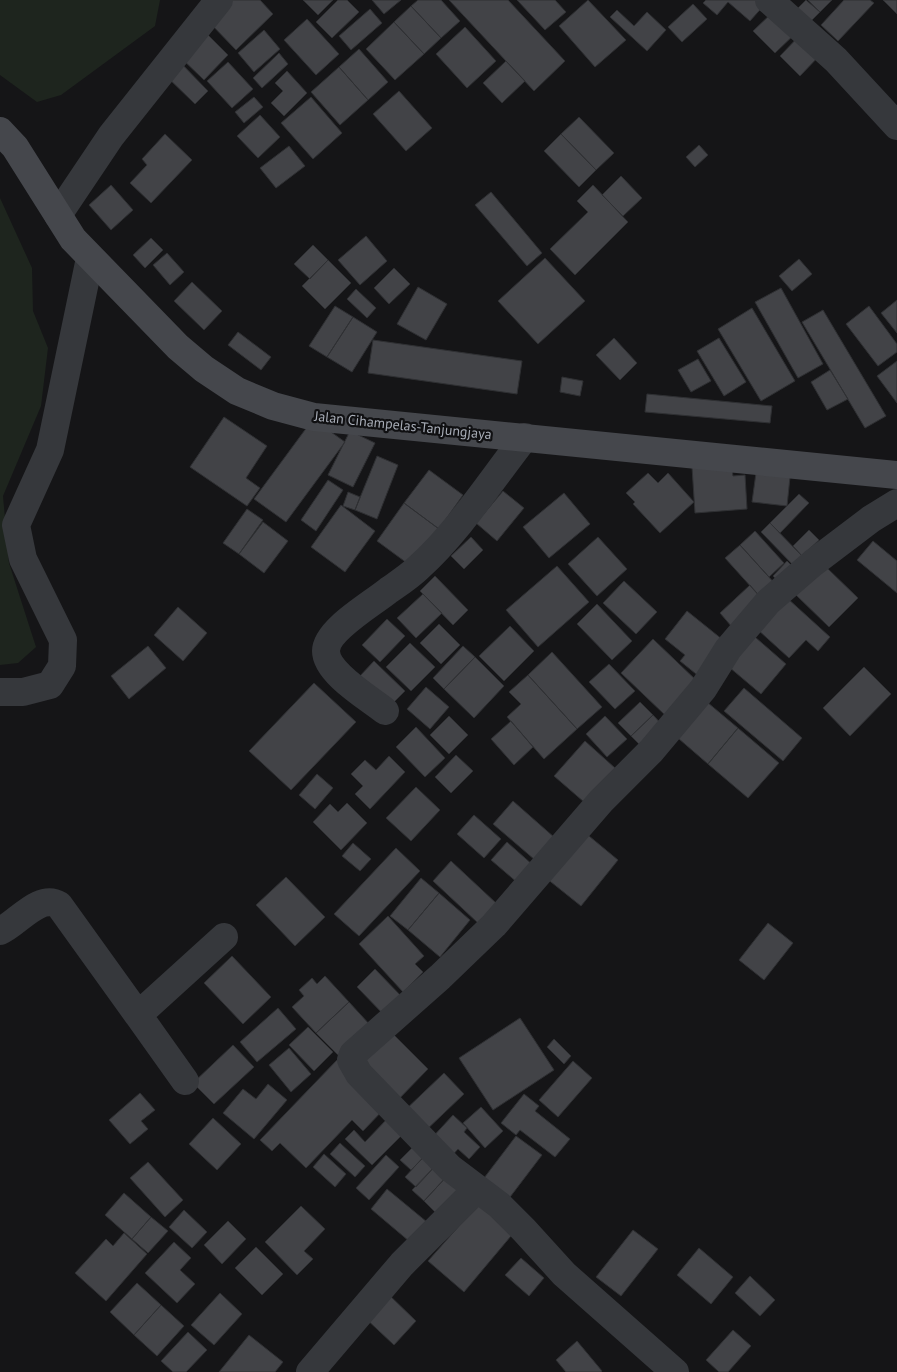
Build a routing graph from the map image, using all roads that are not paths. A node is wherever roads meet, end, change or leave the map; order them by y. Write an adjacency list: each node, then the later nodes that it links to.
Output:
1 (219, 0): 5 (street)
2 (769, 0): 3 (street)
3 (897, 126)
4 (0, 131): 5 (main road, Jalan Cihampelas-Tanjungjaya)
5 (58, 215): 6 (main road, Jalan Cihampelas-Tanjungjaya)
6 (90, 258): 7 (main road, Jalan Cihampelas-Tanjungjaya); 10 (street)
7 (524, 438): 8 (main road, Jalan Cihampelas-Tanjungjaya); 11 (street)
8 (897, 475)
9 (897, 504): 16 (street)
10 (0, 692)
11 (385, 712)
12 (0, 931): 14 (street)
13 (224, 937): 14 (street)
14 (138, 1015): 15 (street)
15 (185, 1081)
16 (477, 1189): 17 (street); 18 (street)
17 (310, 1372)
18 (675, 1372)

